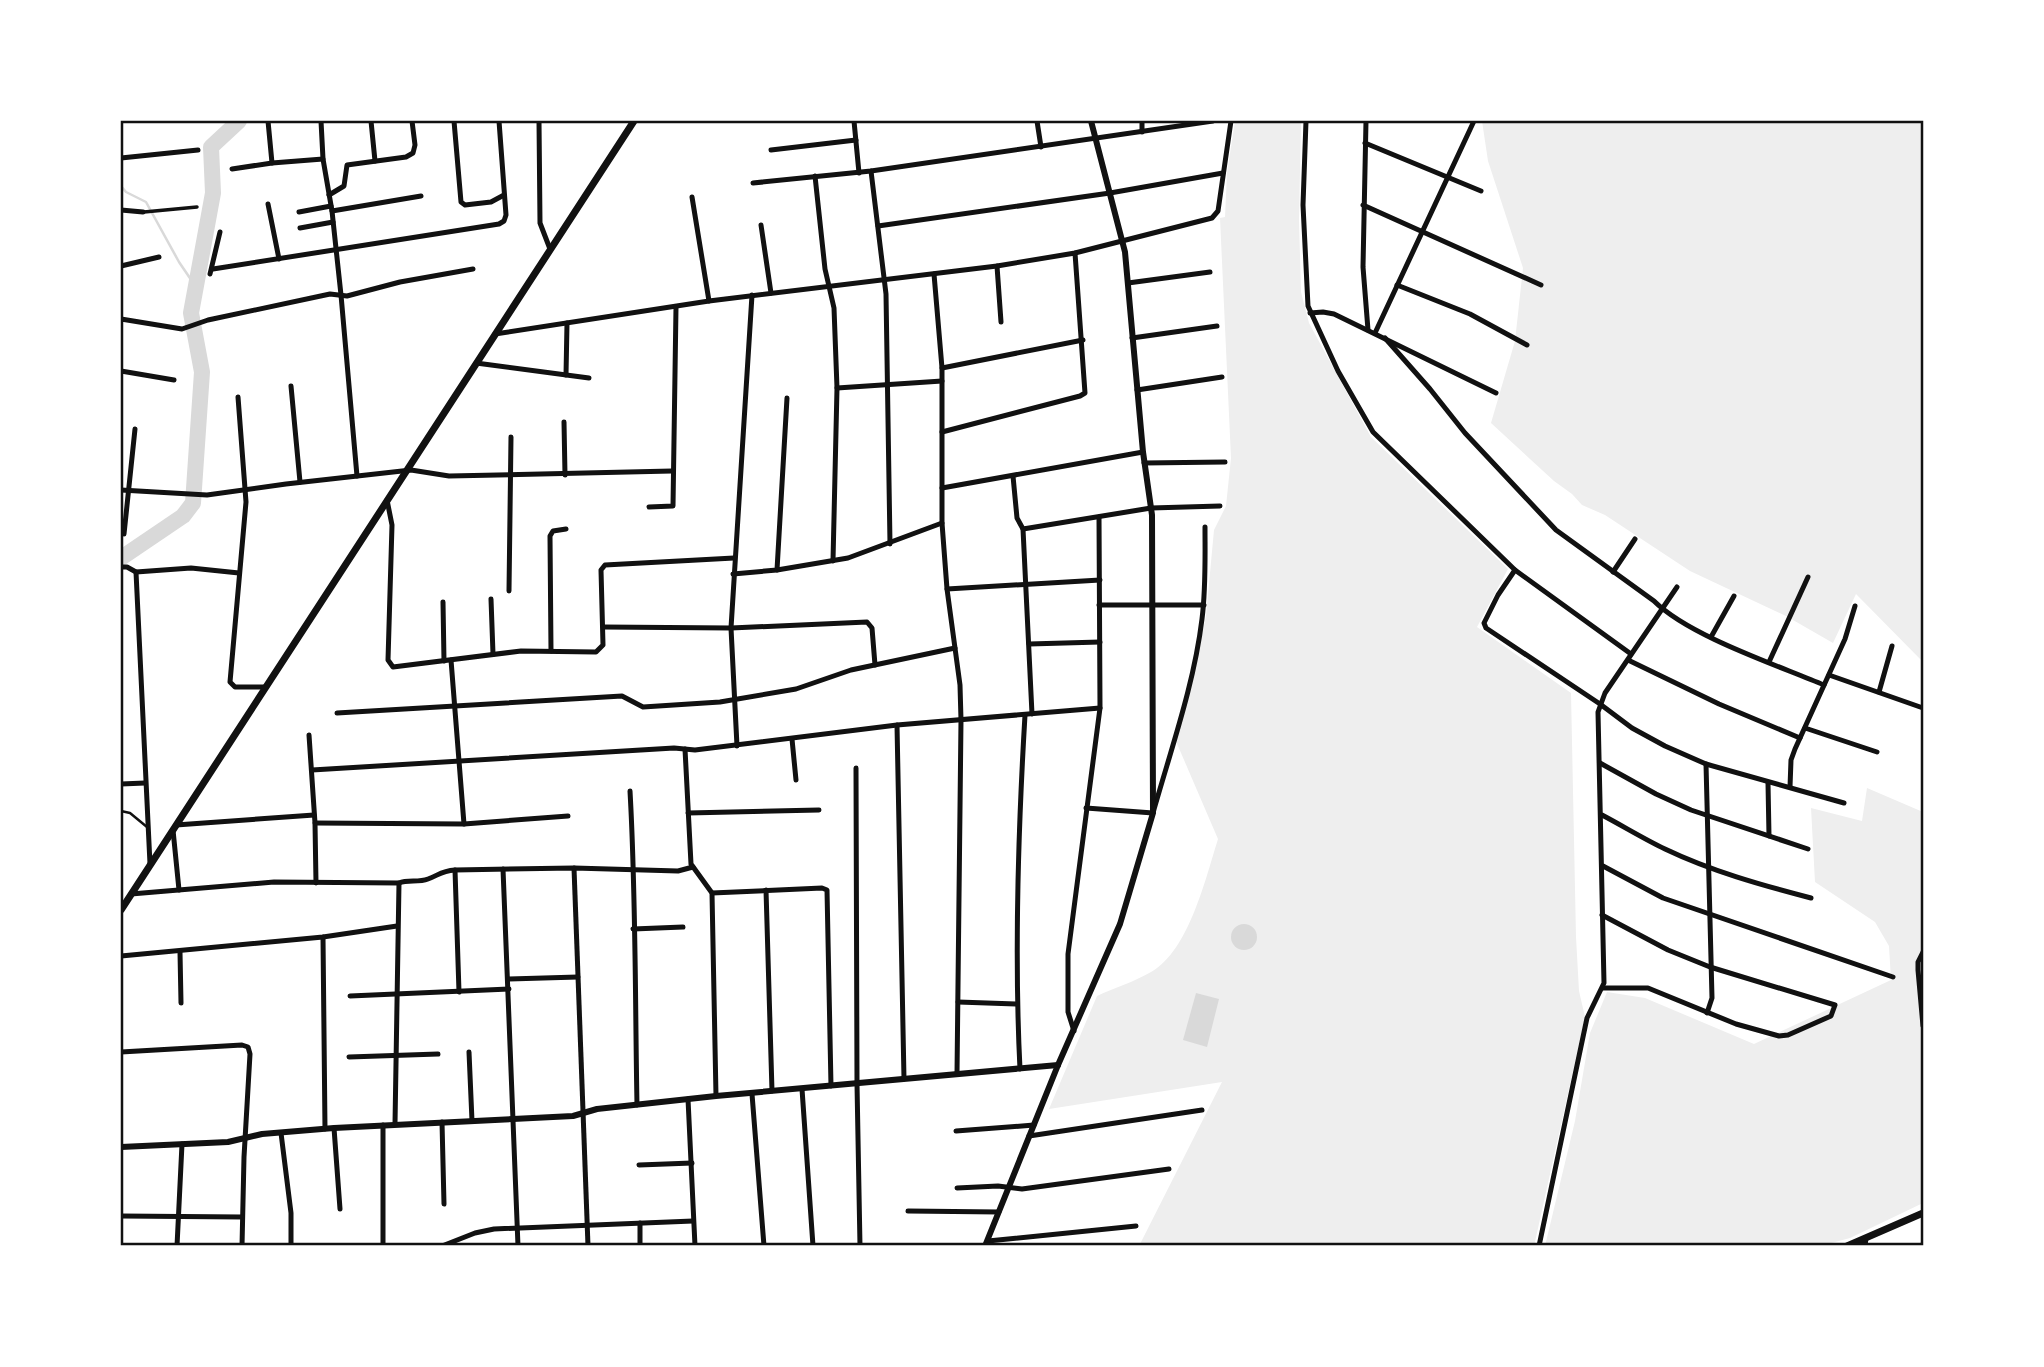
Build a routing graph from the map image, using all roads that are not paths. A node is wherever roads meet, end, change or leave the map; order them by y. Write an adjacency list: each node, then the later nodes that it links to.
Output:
1 (268, 121): 29 (street)
2 (321, 121): 27 (street)
3 (371, 121): 28 (street)
4 (412, 121): 28 (street)
5 (454, 121): 40 (street)
6 (499, 121): 40 (street)
7 (539, 121): 58 (street)
8 (634, 121): 58 (main road)
9 (854, 121): 20 (street)
10 (1037, 121): 23 (street)
11 (1091, 121): 21 (street)
12 (1142, 121): 19 (street)
13 (1203, 121): 14 (street); 19 (street)
14 (1213, 121)
15 (1231, 121): 33 (street)
16 (1306, 121): 77 (street)
17 (1366, 121): 22 (street)
18 (1474, 121): 35 (street)
19 (1142, 132): 21 (street)
20 (856, 140): 25 (street); 32 (street)
21 (1094, 140): 23 (street); 38 (street)
22 (1366, 143): 35 (street); 44 (street)
23 (1041, 147): 31 (street)
24 (198, 150): 26 (street)
25 (771, 150)
26 (121, 159)
27 (323, 159): 29 (street); 39 (street)
28 (376, 160): 39 (street)
29 (272, 163): 30 (street)
30 (232, 169)
31 (871, 171): 32 (street); 52 (street)
32 (859, 173): 34 (street)
33 (1223, 173): 38 (street); 56 (street)
34 (815, 176): 36 (street); 71 (street)
35 (1449, 178): 37 (street); 54 (street)
36 (753, 183)
37 (1481, 191)
38 (1110, 193): 52 (street); 56 (street)
39 (329, 195): 46 (street)
40 (504, 195): 57 (street)
41 (421, 196): 46 (street)
42 (692, 197): 75 (street)
43 (268, 204): 61 (street)
44 (1363, 205): 54 (street); 82 (street)
45 (197, 207): 48 (street)
46 (332, 209): 49 (street); 50 (street)
47 (121, 210): 48 (street)
48 (143, 212)
49 (299, 212)
50 (334, 222): 53 (street); 57 (street)
51 (761, 225): 72 (street)
52 (878, 226): 67 (street)
53 (300, 228)
54 (1421, 231): 69 (street); 70 (street)
55 (220, 232): 61 (street)
56 (1123, 241): 59 (street); 68 (street)
57 (336, 250): 61 (street); 73 (street)
58 (550, 250): 84 (main road)
59 (1075, 253): 63 (street); 87 (street)
60 (159, 257): 62 (street)
61 (279, 259)
62 (121, 265)
63 (997, 266): 66 (street); 79 (street)
64 (473, 269): 73 (street)
65 (1210, 272): 68 (street)
66 (934, 274): 67 (street); 90 (street)
67 (884, 280): 71 (street); 97 (street)
68 (1128, 284): 85 (street)
69 (1397, 285): 83 (street); 88 (street)
70 (1541, 285)
71 (830, 286): 72 (street); 99 (street)
72 (771, 293): 74 (street)
73 (341, 295): 78 (street); 114 (street)
74 (752, 295): 75 (street); 134 (street)
75 (709, 301): 76 (street)
76 (676, 307): 80 (street); 112 (street)
77 (1310, 313): 82 (street); 138 (street)
78 (121, 319)
79 (1001, 322)
80 (566, 323): 84 (street); 92 (street)
81 (1217, 326): 85 (street)
82 (1368, 330): 83 (street)
83 (1375, 333): 86 (street)
84 (495, 334): 89 (main road)
85 (1132, 338): 100 (street)
86 (1385, 338): 101 (street); 140 (street)
87 (1083, 340): 90 (street); 106 (street)
88 (1527, 345)
89 (476, 363): 92 (street); 111 (main road)
90 (942, 368): 96 (street)
91 (121, 371): 95 (street)
92 (566, 375): 94 (street)
93 (1222, 377): 100 (street)
94 (589, 378)
95 (174, 380)
96 (942, 381): 97 (street); 106 (street)
97 (889, 384): 99 (street); 133 (street)
98 (291, 386): 117 (street)
99 (836, 387): 135 (street)
100 (1137, 390): 108 (street)
101 (1496, 393)
102 (238, 397): 121 (street)
103 (787, 398): 137 (street)
104 (564, 422): 113 (street)
105 (135, 429): 120 (street)
106 (942, 432): 118 (street)
107 (511, 437): 115 (street)
108 (1143, 452): 110 (street); 116 (street)
109 (1225, 462): 110 (street)
110 (1144, 463): 125 (street)
111 (406, 471): 114 (street); 115 (street); 122 (main road)
112 (673, 471): 113 (street); 124 (street)
113 (565, 475): 115 (street)
114 (357, 476): 117 (street)
115 (510, 476): 148 (street)
116 (1013, 476): 118 (street); 129 (street)
117 (300, 482): 121 (street)
118 (942, 488): 127 (street)
119 (121, 490): 120 (street)
120 (130, 491): 121 (street); 131 (street)
121 (245, 491): 141 (street)
122 (387, 500): 167 (street); 172 (main road)
123 (1220, 506): 125 (street)
124 (649, 507)
125 (1151, 508): 126 (street); 153 (street)
126 (1099, 517): 129 (street); 144 (street)
127 (942, 523): 133 (street); 147 (street)
128 (1205, 527): 154 (street)
129 (1024, 528): 145 (street)
130 (566, 529): 164 (street)
131 (124, 534)
132 (1634, 539): 140 (street)
133 (890, 544): 135 (street)
134 (734, 558): 142 (street); 157 (street)
135 (833, 561): 137 (street)
136 (121, 567): 139 (street)
137 (776, 570): 142 (street)
138 (1515, 570): 166 (street); 175 (street)
139 (136, 572): 141 (street); 197 (street)
140 (1613, 572): 156 (street)
141 (239, 573): 172 (street)
142 (733, 574): 158 (street)
143 (1808, 578): 168 (street)
144 (1100, 580): 145 (street); 152 (street)
145 (1026, 584): 147 (street); 161 (street)
146 (1677, 587): 156 (street)
147 (947, 589): 163 (street)
148 (509, 591)
149 (1734, 596): 159 (street)
150 (491, 598): 165 (street)
151 (443, 602): 167 (street)
152 (1099, 605): 153 (street); 160 (street)
153 (1153, 605): 154 (street); 206 (street)
154 (1203, 605): 206 (street)
155 (1855, 606): 170 (street)
156 (1662, 609): 159 (street); 166 (street)
157 (603, 626): 158 (street); 164 (street)
158 (731, 628): 169 (street); 174 (street)
159 (1711, 637): 168 (street)
160 (1100, 642): 161 (street); 178 (street)
161 (1029, 644): 180 (street)
162 (1892, 646): 173 (street)
163 (955, 648): 169 (street); 181 (street)
164 (551, 651): 165 (street)
165 (493, 654): 167 (street)
166 (1629, 657): 175 (street); 185 (street)
167 (448, 661): 176 (street)
168 (1769, 662): 171 (street)
169 (875, 665): 174 (street)
170 (1829, 675): 171 (street); 173 (street)
171 (1824, 685): 183 (street)
172 (265, 687): 214 (main road)
173 (1879, 692): 177 (street)
174 (734, 699): 176 (street); 187 (street)
175 (1600, 704): 191 (street); 192 (street)
176 (457, 708): 179 (street); 190 (street)
177 (1923, 708)
178 (1100, 709): 180 (street); 202 (street)
179 (337, 713)
180 (1029, 714): 181 (street); 253 (street)
181 (961, 720): 182 (street); 251 (street)
182 (897, 725): 186 (street); 265 (street)
183 (1805, 728): 185 (street); 189 (street)
184 (309, 735): 194 (street)
185 (1800, 738): 199 (street)
186 (792, 739): 187 (street); 195 (street)
187 (737, 746): 188 (street)
188 (685, 749): 190 (street); 205 (street)
189 (1877, 752)
190 (459, 761): 194 (street); 212 (street)
191 (1600, 763): 208 (street); 210 (street)
192 (1706, 764): 198 (street); 210 (street)
193 (856, 768): 266 (street)
194 (312, 770): 207 (street)
195 (796, 779)
196 (121, 783): 197 (street)
197 (145, 783): 213 (street)
198 (1768, 783): 199 (street); 215 (street)
199 (1790, 787): 201 (street)
200 (630, 791): 223 (street)
201 (1844, 803)
202 (1086, 808): 206 (street); 256 (street)
203 (819, 810): 205 (street)
204 (121, 811): 213 (lane)
205 (688, 813): 219 (street)
206 (1153, 813): 256 (street)
207 (314, 815): 211 (street); 214 (street)
208 (1602, 815): 218 (street); 220 (street)
209 (568, 816): 212 (street)
210 (1707, 816): 215 (street); 220 (street)
211 (315, 823): 212 (street); 225 (street)
212 (464, 824)
213 (147, 827): 217 (street)
214 (174, 828): 217 (main road); 227 (street)
215 (1769, 836): 216 (street)
216 (1808, 849)
217 (150, 864): 230 (main road)
218 (1602, 866): 233 (street); 234 (street)
219 (693, 867): 223 (street); 229 (street)
220 (1707, 867): 231 (street); 234 (street)
221 (574, 868): 222 (street); 223 (street); 243 (street)
222 (503, 869): 224 (street); 245 (street)
223 (635, 869): 237 (street)
224 (455, 870): 226 (street); 248 (street)
225 (316, 883): 226 (street); 227 (street)
226 (399, 883): 235 (street)
227 (179, 890): 230 (street)
228 (766, 891): 229 (street); 267 (street); 269 (street)
229 (712, 893): 271 (street)
230 (131, 894): 232 (main road)
231 (1811, 898)
232 (121, 910)
233 (1602, 915): 242 (street); 246 (street)
234 (1710, 915): 242 (street); 244 (street)
235 (397, 926): 238 (street); 249 (street)
236 (683, 927): 237 (street)
237 (633, 929): 273 (street)
238 (323, 937): 239 (street); 283 (street)
239 (180, 952): 241 (street); 252 (street)
240 (1923, 953): 255 (street)
241 (121, 956)
242 (1710, 967): 254 (street); 254 (street)
243 (578, 977): 245 (street); 275 (street)
244 (1893, 977)
245 (509, 979): 247 (street)
246 (1603, 988): 254 (street); 322 (street)
247 (509, 989): 248 (street); 276 (street)
248 (459, 992): 249 (street)
249 (399, 994): 250 (street); 260 (street)
250 (351, 996)
251 (958, 1002): 253 (street); 264 (street)
252 (181, 1003)
253 (1016, 1004): 263 (street)
254 (1707, 1013)
255 (1923, 1026)
256 (1074, 1031): 262 (street)
257 (121, 1052): 287 (street)
258 (469, 1052): 277 (street)
259 (438, 1054): 260 (street)
260 (397, 1056): 261 (street); 279 (street)
261 (349, 1057)
262 (1058, 1065): 263 (street); 281 (street)
263 (1020, 1069): 264 (street)
264 (957, 1074): 265 (street)
265 (904, 1079): 266 (street)
266 (857, 1084): 267 (street); 321 (street)
267 (831, 1086): 268 (street)
268 (802, 1089): 269 (street); 320 (street)
269 (772, 1091): 270 (street)
270 (752, 1094): 271 (street); 319 (street)
271 (716, 1096): 272 (street)
272 (688, 1100): 273 (street); 290 (street)
273 (637, 1105): 275 (street)
274 (1202, 1110): 286 (street)
275 (585, 1112): 276 (street); 305 (street)
276 (514, 1118): 277 (street); 307 (street)
277 (472, 1121): 278 (street)
278 (442, 1122): 279 (street); 295 (street)
279 (395, 1124): 280 (street)
280 (383, 1125): 282 (street); 313 (street)
281 (1034, 1125): 284 (street); 286 (street)
282 (334, 1128): 283 (street); 296 (street)
283 (324, 1129): 285 (street)
284 (956, 1131)
285 (281, 1133): 287 (street); 312 (street)
286 (1029, 1136): 293 (street)
287 (246, 1138): 288 (street); 302 (street)
288 (182, 1144): 289 (street); 301 (street)
289 (121, 1147)
290 (691, 1163): 291 (street); 303 (street)
291 (639, 1165)
292 (1169, 1169): 293 (street)
293 (1011, 1187): 294 (street); 298 (street)
294 (957, 1188)
295 (444, 1204)
296 (341, 1209)
297 (908, 1211): 298 (street)
298 (1000, 1212): 309 (street)
299 (1923, 1213): 308 (main road)
300 (121, 1216): 301 (street)
301 (178, 1216): 302 (street); 310 (street)
302 (242, 1217): 311 (street)
303 (693, 1221): 304 (street); 318 (street)
304 (640, 1223): 305 (street); 317 (street)
305 (588, 1226): 307 (street); 316 (street)
306 (1136, 1226): 309 (street)
307 (518, 1227): 314 (street); 315 (street)
308 (1866, 1242): 323 (main road)
309 (986, 1243)
310 (177, 1246)
311 (242, 1246)
312 (291, 1246)
313 (383, 1246)
314 (442, 1246)
315 (518, 1246)
316 (588, 1246)
317 (640, 1246)
318 (695, 1246)
319 (764, 1246)
320 (813, 1246)
321 (860, 1246)
322 (1539, 1246)
323 (1847, 1246)

